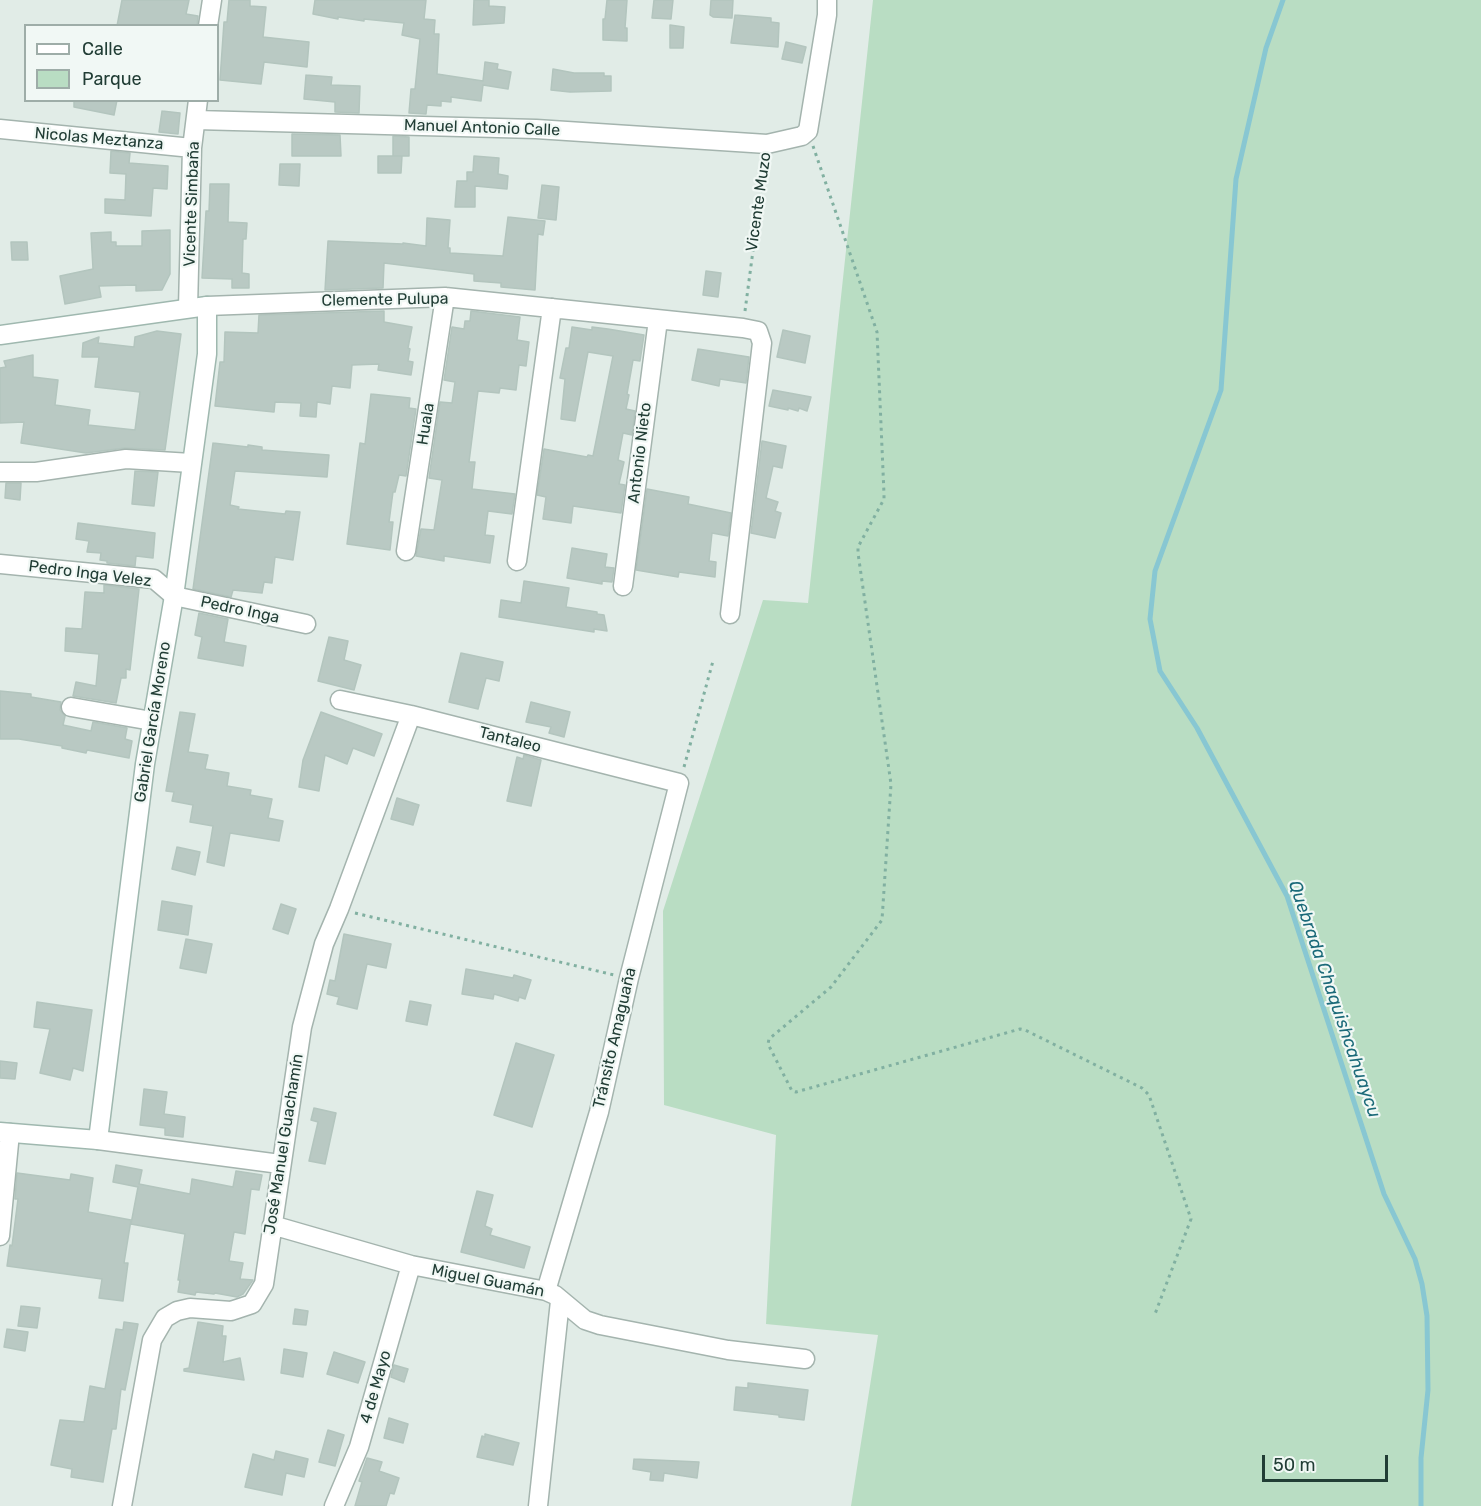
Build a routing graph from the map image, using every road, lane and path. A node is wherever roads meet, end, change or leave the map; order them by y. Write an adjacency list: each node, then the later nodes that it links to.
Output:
1 (212, 0): 3 (street)
2 (827, 0): 7 (street)
3 (208, 24)
4 (198, 102): 5 (street, Vicente Simbaña)
5 (196, 120): 8 (street, Manuel Antonio Calle); 9 (street, Vicente Simbaña)
6 (3, 130): 9 (street, Nicolas Meztanza)
7 (808, 130): 8 (street, Vicente Muzo); 41 (path)
8 (767, 144): 15 (path, Vicente Muzo)
9 (192, 148): 12 (street, Vicente Simbaña)
10 (445, 297): 11 (street, Clemente Pulupa); 13 (street, Clemente Pulupa); 19 (street, Huala)
11 (207, 306): 12 (street, Clemente Pulupa); 17 (street, Gabriel García Moreno)
12 (188, 308): 16 (street, Clemente Pulupa)
13 (552, 308): 14 (street, Clemente Pulupa); 20 (street)
14 (658, 320): 15 (street, Clemente Pulupa); 22 (street, Antonio Nieto)
15 (742, 328): 24 (street)
16 (0, 335)
17 (191, 463): 18 (street); 23 (street, Gabriel García Moreno)
18 (0, 472)
19 (406, 551)
20 (517, 561)
21 (0, 564): 23 (street, Pedro Inga Velez)
22 (623, 586)
23 (174, 596): 25 (street, Pedro Inga); 30 (street, Gabriel García Moreno)
24 (730, 614)
25 (306, 624)
26 (714, 662): 31 (path)
27 (340, 700): 29 (street, Tantaleo)
28 (72, 707): 30 (street)
29 (411, 715): 31 (street, Tantaleo); 32 (street, José Manuel Guachamín)
30 (152, 721): 35 (street, Gabriel García Moreno)
31 (679, 783): 33 (street, Tránsito Amaguaña)
32 (339, 909): 33 (path); 36 (street, José Manuel Guachamín)
33 (628, 978): 40 (street, Tránsito Amaguaña)
34 (5, 1133): 35 (street); 38 (street)
35 (98, 1140): 36 (street)
36 (280, 1164): 37 (street, José Manuel Guachamín)
37 (272, 1225): 39 (street, Miguel Guamán); 43 (street, José Manuel Guachamín)
38 (0, 1236)
39 (411, 1265): 40 (street, Miguel Guamán); 44 (street, 4 de Mayo)
40 (553, 1296): 42 (street, Miguel Guamán); 45 (street, Tránsito Amaguaña)
41 (1155, 1314)
42 (805, 1359)
43 (122, 1506)
44 (334, 1506)
45 (538, 1506)

